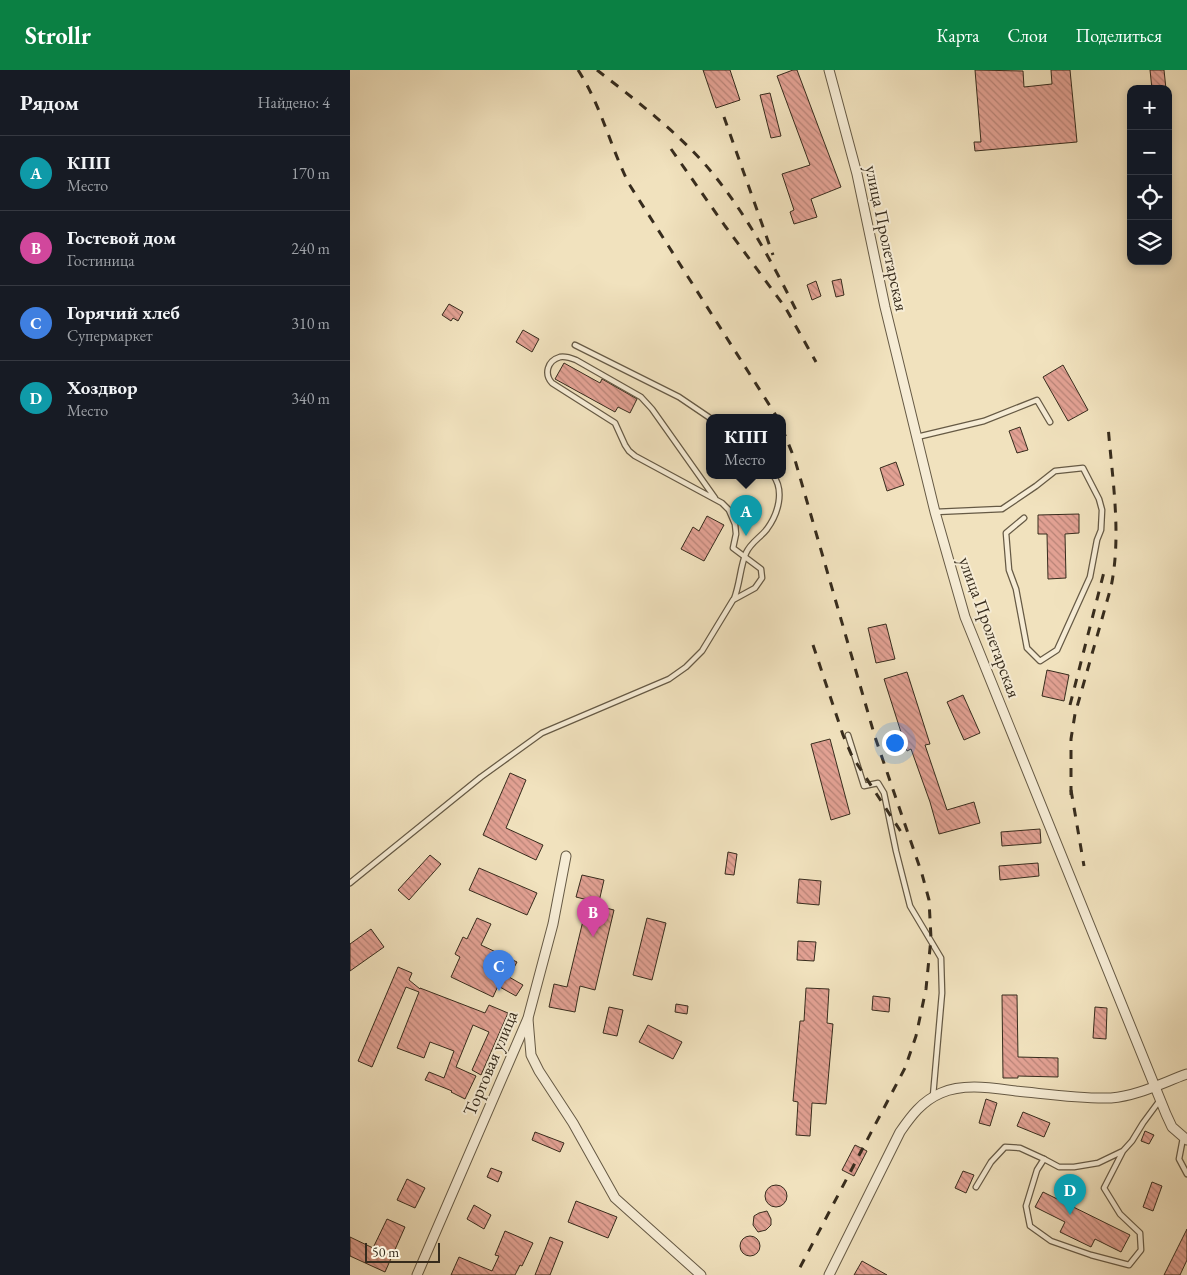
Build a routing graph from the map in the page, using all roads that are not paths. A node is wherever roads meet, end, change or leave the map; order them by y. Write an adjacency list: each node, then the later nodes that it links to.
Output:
1 (829, 70): 5 (street, улица Пролетарская)
2 (575, 345): 3 (lane)
3 (706, 415)
4 (1050, 422): 5 (lane)
5 (917, 438): 8 (street, улица Пролетарская)
6 (776, 479): 10 (lane)
7 (715, 498): 7 (lane); 10 (lane)
8 (935, 512): 9 (lane); 17 (street, улица Пролетарская)
9 (1024, 518)
10 (745, 556): 11 (lane); 11 (lane)
11 (733, 600): 14 (lane)
12 (848, 735): 18 (lane)
13 (566, 856): 15 (street, Торговая улица)
14 (350, 883)
15 (528, 1018): 25 (street, Торговая улица); 26 (street)
16 (1187, 1074): 17 (street)
17 (1156, 1086): 18 (street); 19 (street, улица Пролетарская)
18 (933, 1097): 27 (street)
19 (1160, 1099): 20 (street, улица Пролетарская); 21 (lane)
20 (1185, 1139): 23 (lane)
21 (1123, 1150): 22 (lane); 22 (lane)
22 (1044, 1159): 24 (lane)
23 (1187, 1174)
24 (976, 1187)
25 (417, 1275)
26 (701, 1275)
27 (830, 1275)

